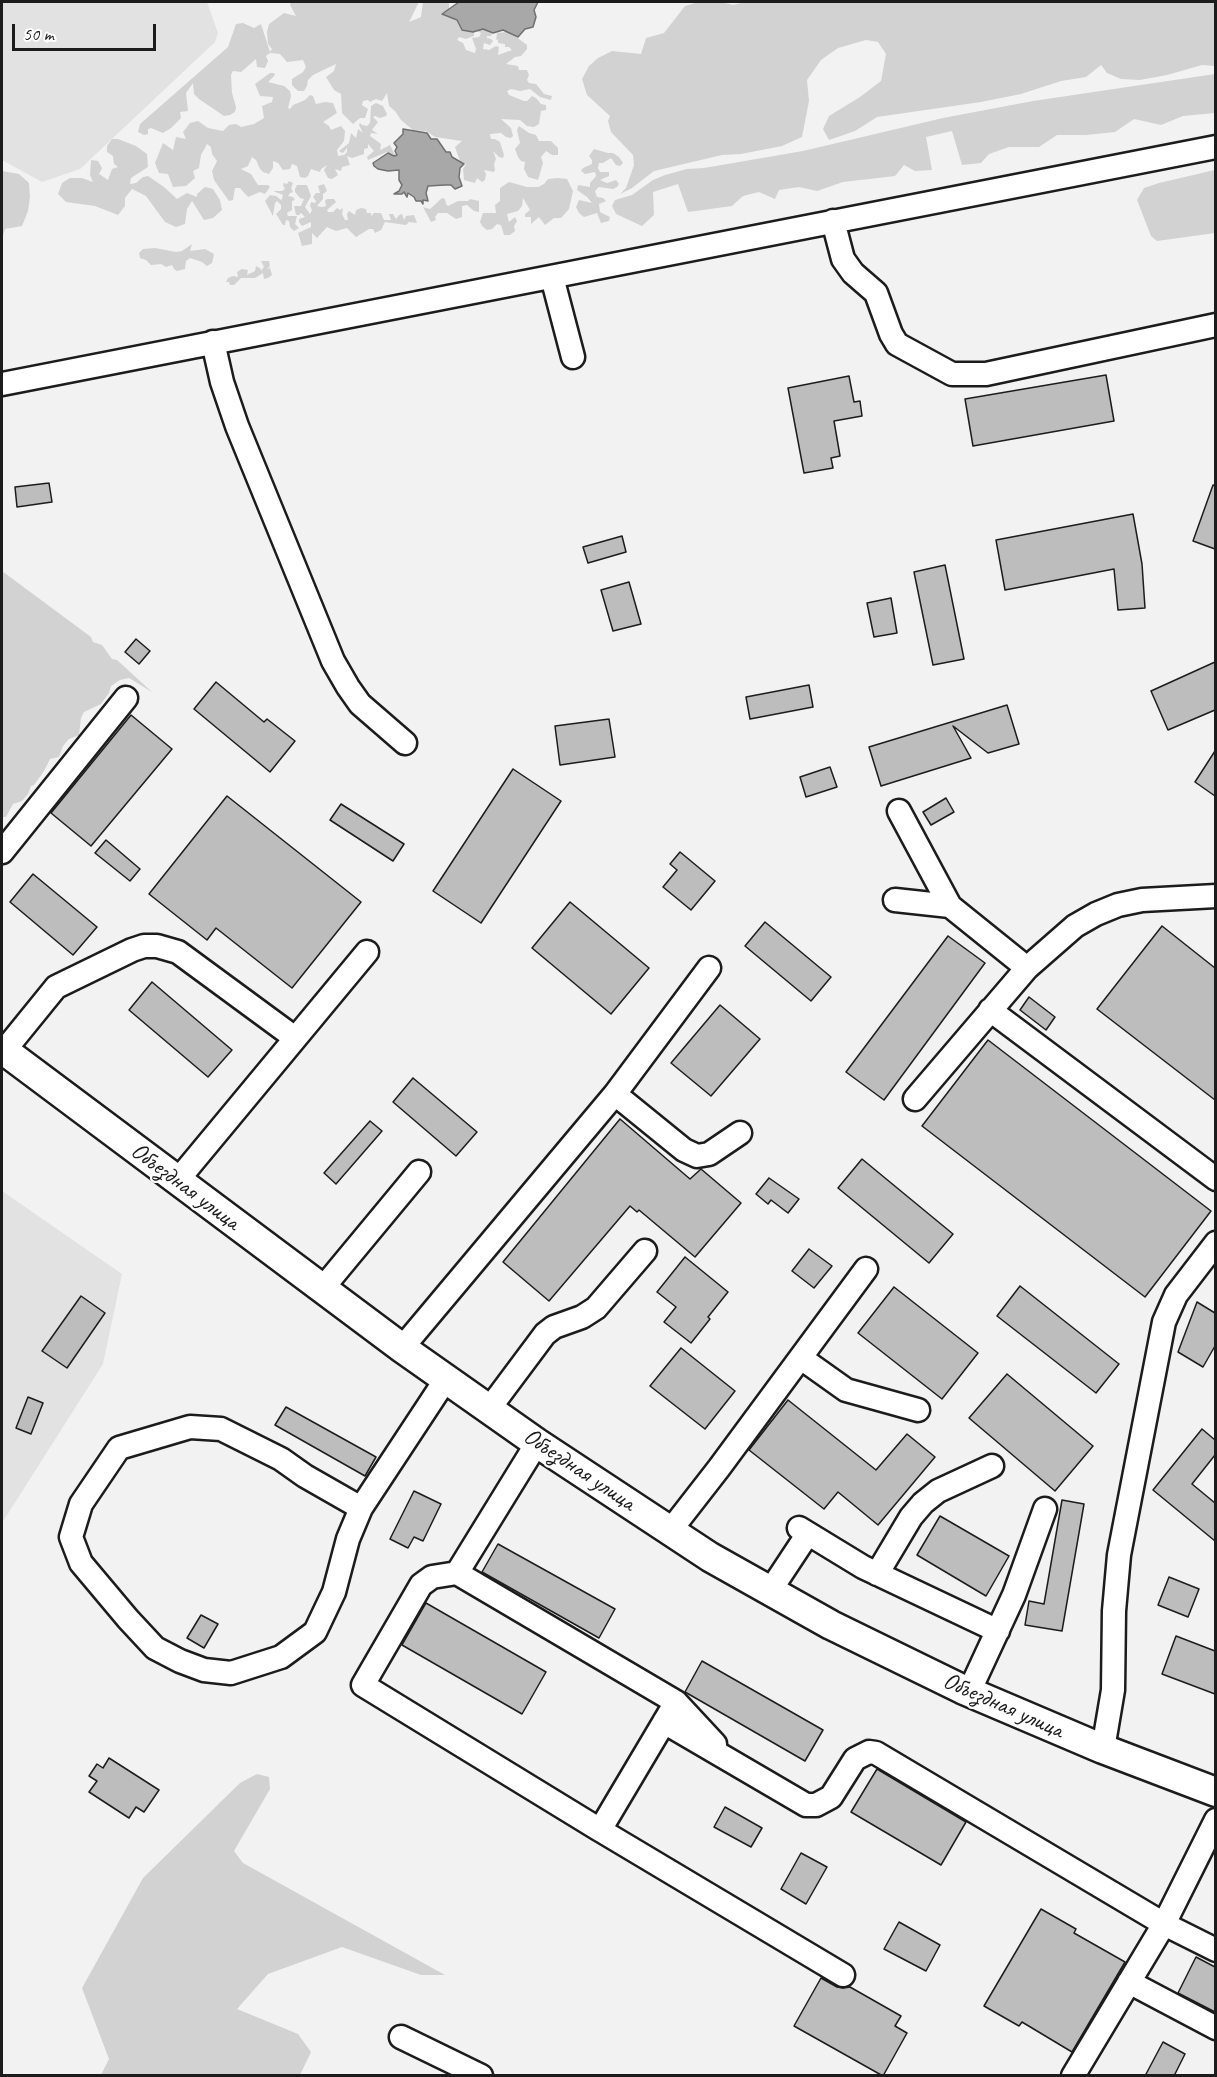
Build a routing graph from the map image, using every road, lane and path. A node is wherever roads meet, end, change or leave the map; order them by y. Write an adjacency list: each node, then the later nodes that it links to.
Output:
1 (1215, 147): 2 (street)
2 (833, 221): 3 (street); 4 (street)
3 (552, 277): 5 (street); 6 (street)
4 (1215, 325)
5 (213, 342): 7 (street); 9 (street)
6 (573, 357)
7 (2, 384)
8 (126, 698): 11 (street)
9 (405, 743)
10 (899, 811): 14 (street)
11 (2, 852)
12 (1215, 896): 17 (street)
13 (895, 900): 14 (street)
14 (950, 906): 17 (street)
15 (367, 952): 19 (street)
16 (709, 968): 21 (street)
17 (1027, 968): 18 (street)
18 (990, 1010): 22 (street); 25 (street)
19 (295, 1038): 20 (street); 26 (street)
20 (3, 1050): 26 (main road, Объездная улица)
21 (615, 1094): 23 (street); 31 (street)
22 (915, 1099)
23 (740, 1133)
24 (419, 1172): 30 (street)
25 (1215, 1179)
26 (177, 1181): 30 (main road, Объездная улица)
27 (1215, 1243): 48 (street)
28 (645, 1251): 34 (street)
29 (866, 1269): 32 (street)
30 (322, 1289): 31 (main road, Объездная улица)
31 (402, 1348): 33 (main road, Объездная улица)
32 (801, 1358): 35 (street); 40 (street)
33 (446, 1379): 34 (main road, Объездная улица); 38 (street)
34 (489, 1408): 36 (main road, Объездная улица)
35 (918, 1410)
36 (537, 1443): 40 (main road, Объездная улица); 41 (street)
37 (992, 1466): 42 (street)
38 (361, 1508): 38 (street)
39 (1045, 1509): 44 (street)
40 (670, 1531): 43 (main road, Объездная улица)
41 (458, 1573): 46 (street); 52 (street)
42 (877, 1574): 43 (street); 44 (street)
43 (770, 1591): 45 (main road, Объездная улица)
44 (998, 1631): 45 (street)
45 (969, 1692): 48 (main road, Объездная улица)
46 (676, 1702): 47 (street); 49 (street)
47 (664, 1722): 49 (street); 52 (street)
48 (1103, 1749): 50 (main road, Объездная улица)
49 (733, 1763): 53 (street)
50 (1215, 1792)
51 (1215, 1820): 53 (street)
52 (600, 1830): 55 (street)
53 (1164, 1924): 54 (street); 56 (street)
54 (1215, 1950)
55 (843, 1976)
56 (1129, 1982): 57 (street); 60 (street)
57 (1215, 2028)
58 (401, 2037): 59 (street)
59 (481, 2076)
60 (1073, 2076)

